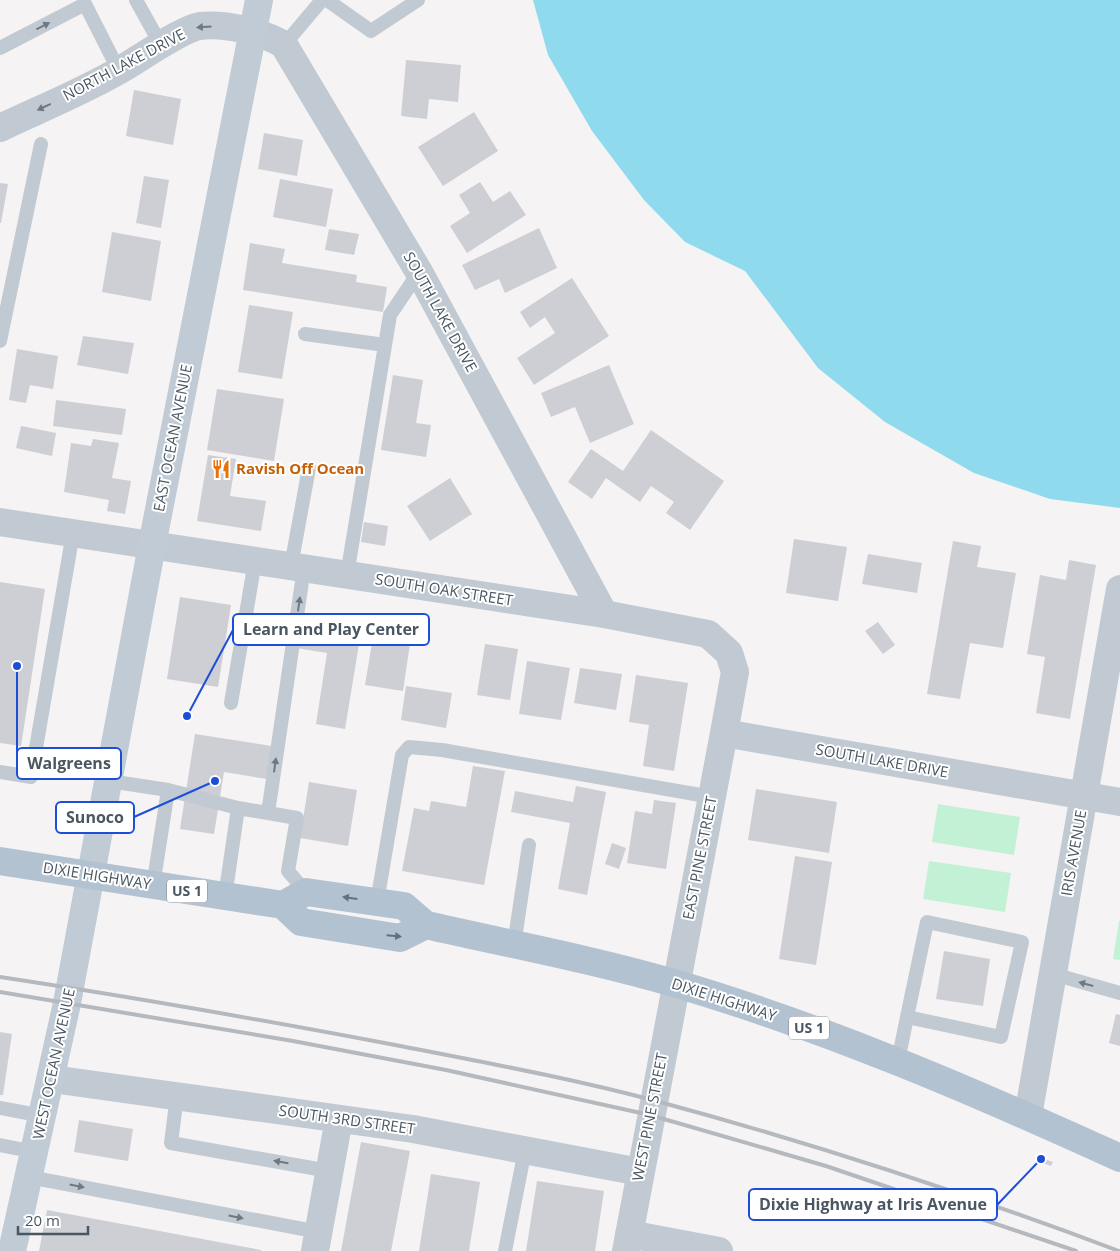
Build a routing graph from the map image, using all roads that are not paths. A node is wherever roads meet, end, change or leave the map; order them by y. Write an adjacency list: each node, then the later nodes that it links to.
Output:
1 (136, 0): 7 (lane)
2 (259, 0): 6 (main road, EAST OCEAN AVENUE)
3 (322, 0): 8 (lane)
4 (327, 0): 5 (lane)
5 (418, 0)
6 (252, 33): 7 (street, NORTH LAKE DRIVE, one-way to 7); 8 (street); 20 (main road, EAST OCEAN AVENUE)
7 (161, 45): 10 (street, NORTH LAKE DRIVE)
8 (284, 45): 13 (street, SOUTH LAKE DRIVE)
9 (0, 48): 10 (lane, one-way to 10)
10 (119, 71): 11 (street, NORTH LAKE DRIVE, one-way to 11)
11 (0, 128)
12 (41, 144): 15 (lane)
13 (419, 272): 16 (lane); 25 (street, SOUTH LAKE DRIVE)
14 (305, 334): 16 (lane)
15 (0, 341)
16 (385, 345): 23 (lane)
17 (309, 468): 22 (lane)
18 (0, 522): 19 (street, SOUTH OAK STREET)
19 (73, 533): 20 (street, SOUTH OAK STREET); 28 (lane)
20 (152, 545): 21 (street, SOUTH OAK STREET); 29 (main road, EAST OCEAN AVENUE)
21 (255, 561): 22 (street, SOUTH OAK STREET); 26 (lane)
22 (298, 567): 23 (street, SOUTH OAK STREET); 35 (lane, one-way to 22)
23 (347, 575): 25 (street, SOUTH OAK STREET)
24 (1120, 589): 31 (street, IRIS AVENUE)
25 (604, 614): 27 (street, SOUTH OAK STREET)
26 (231, 703)
27 (724, 733): 31 (street, SOUTH LAKE DRIVE); 32 (street, EAST PINE STREET)
28 (0, 772)
29 (109, 782): 30 (lane); 38 (main road, EAST OCEAN AVENUE)
30 (168, 790): 34 (lane); 39 (lane)
31 (1084, 796): 33 (street, SOUTH LAKE DRIVE); 46 (street, IRIS AVENUE)
32 (712, 797): 42 (lane); 47 (street, EAST PINE STREET)
33 (1120, 802)
34 (238, 808): 35 (lane); 41 (lane)
35 (268, 813): 40 (lane)
36 (530, 845): 45 (lane)
37 (0, 860): 38 (main road, DIXIE HIGHWAY / US 1)
38 (91, 876): 39 (main road, DIXIE HIGHWAY / US 1); 51 (main road, WEST OCEAN AVENUE)
39 (153, 886): 41 (main road, DIXIE HIGHWAY / US 1)
40 (306, 892): 42 (main road, DIXIE HIGHWAY / US 1, one-way to 40); 43 (main road)
41 (225, 897): 43 (main road, DIXIE HIGHWAY / US 1)
42 (376, 902): 44 (main road, DIXIE HIGHWAY / US 1)
43 (283, 905): 44 (main road, one-way to 44)
44 (426, 925): 45 (main road, DIXIE HIGHWAY / US 1)
45 (514, 945): 47 (main road, DIXIE HIGHWAY / US 1)
46 (1053, 974): 48 (lane, one-way to 46); 55 (street, IRIS AVENUE)
47 (676, 984): 50 (main road, DIXIE HIGHWAY / US 1); 62 (street, WEST PINE STREET)
48 (1120, 993)
49 (907, 1017): 49 (lane); 50 (lane)
50 (898, 1061): 55 (main road, DIXIE HIGHWAY / US 1)
51 (52, 1078): 52 (street, SOUTH 3RD STREET); 54 (main road, WEST OCEAN AVENUE)
52 (177, 1096): 56 (street, SOUTH 3RD STREET); 61 (lane, one-way to 52)
53 (0, 1108): 54 (lane)
54 (43, 1116): 60 (main road, WEST OCEAN AVENUE)
55 (1028, 1116): 59 (main road, DIXIE HIGHWAY / US 1)
56 (339, 1119): 58 (street, SOUTH 3RD STREET); 61 (street)
57 (0, 1146): 60 (lane)
58 (525, 1150): 62 (street, SOUTH 3RD STREET); 66 (lane)
59 (1120, 1158)
60 (32, 1165): 63 (lane, one-way to 63); 65 (main road, WEST OCEAN AVENUE)
61 (329, 1171): 63 (street)
62 (640, 1172): 64 (street, WEST PINE STREET)
63 (317, 1242)
64 (627, 1243): 67 (street)
65 (12, 1251)
66 (505, 1251)
67 (719, 1251)

